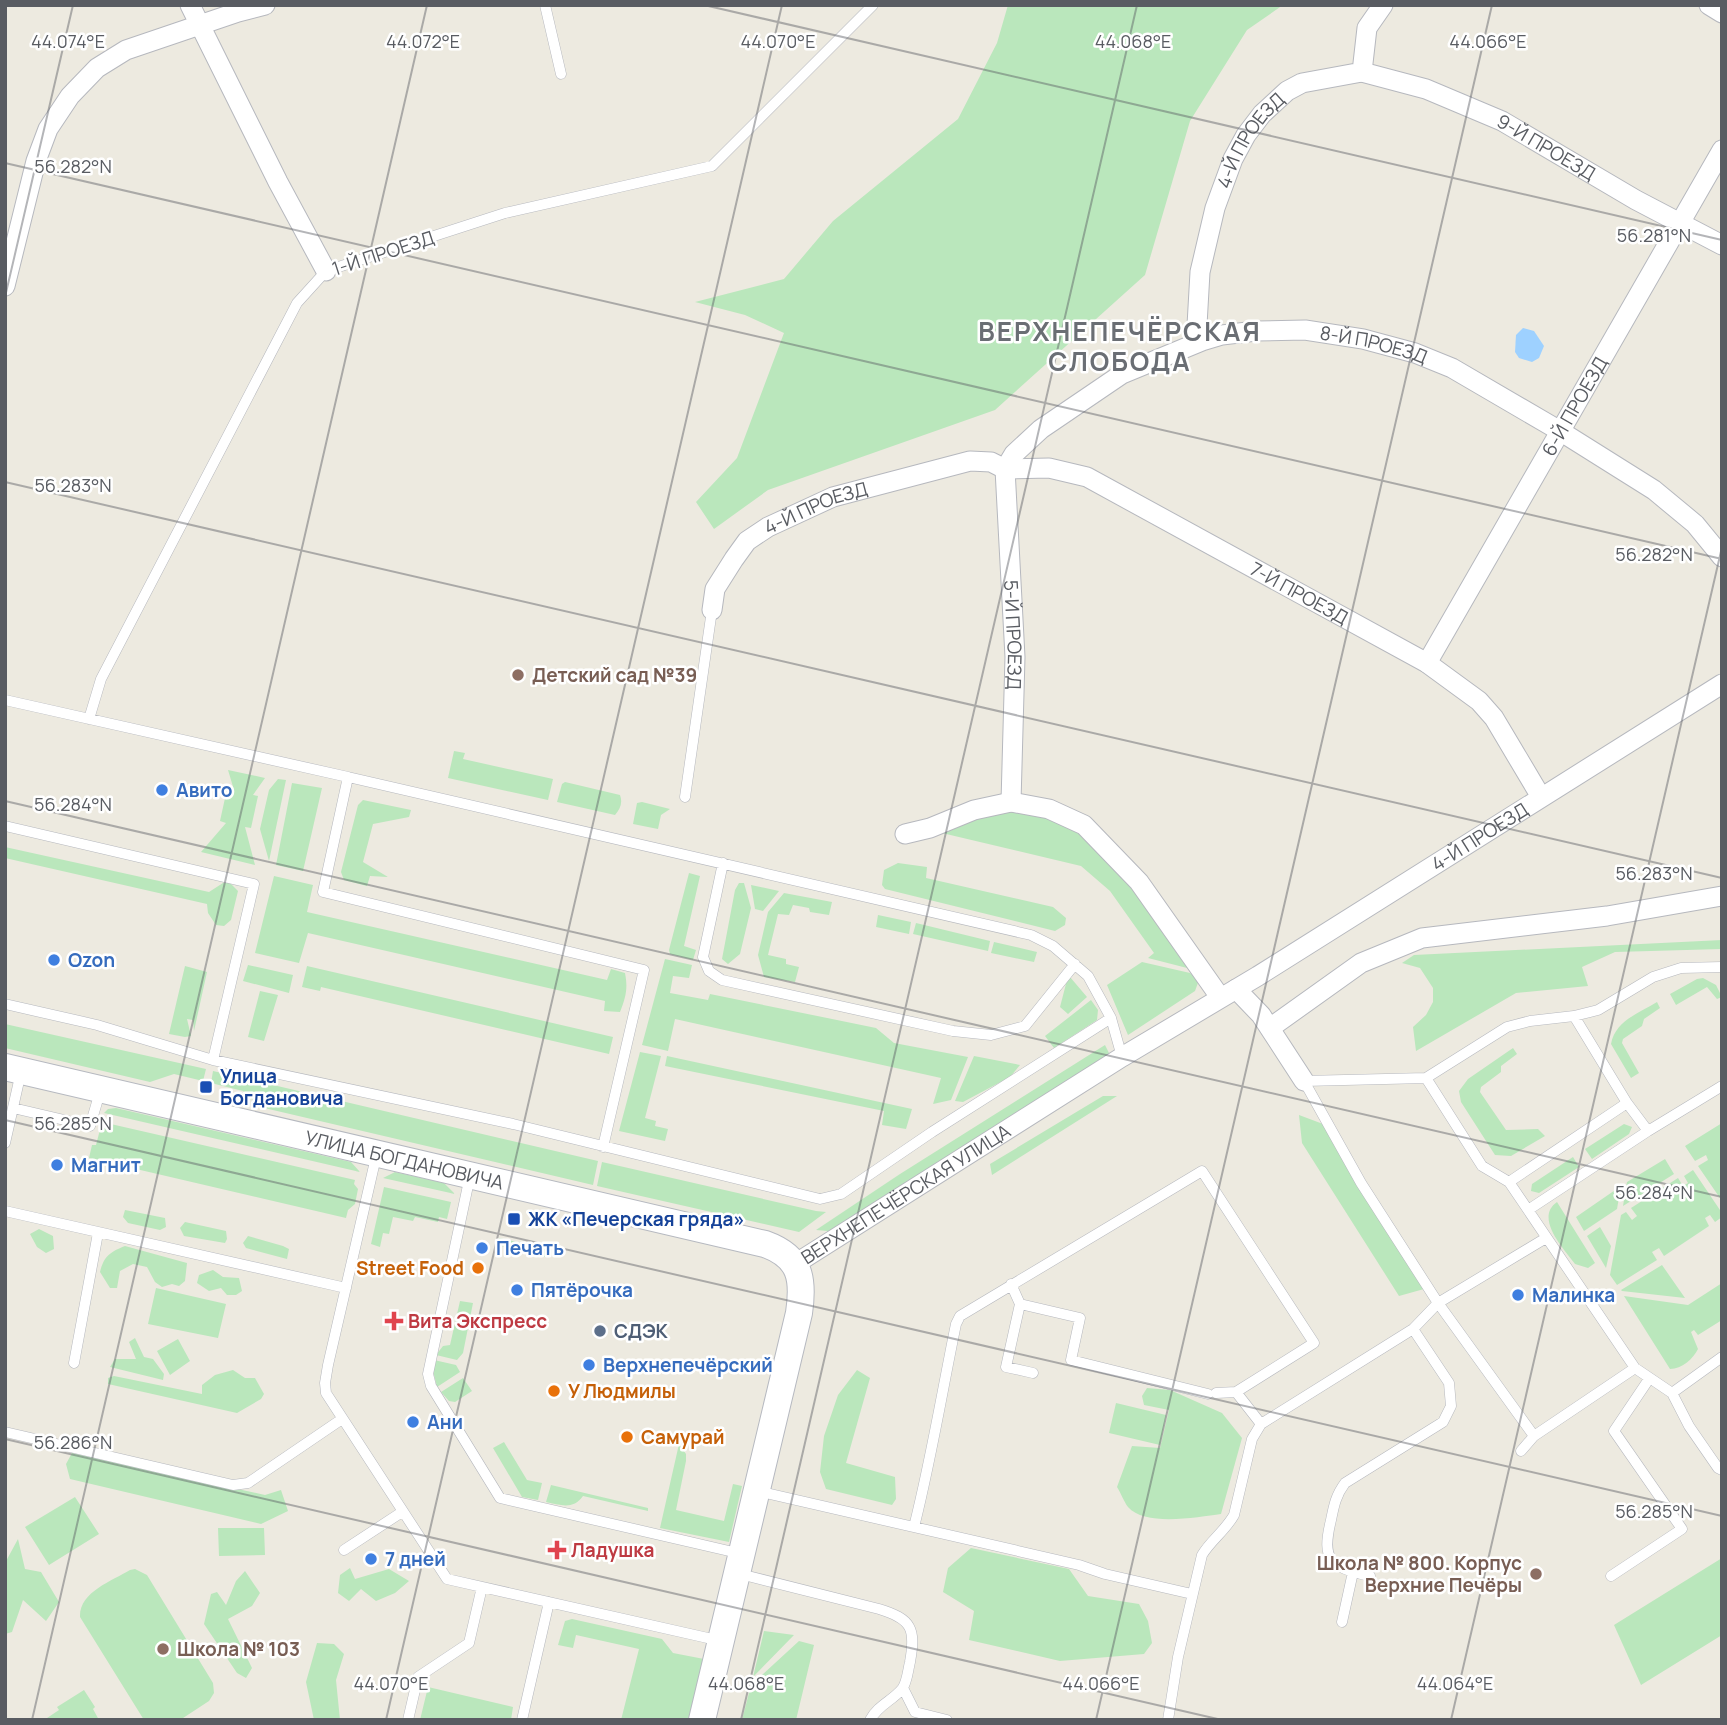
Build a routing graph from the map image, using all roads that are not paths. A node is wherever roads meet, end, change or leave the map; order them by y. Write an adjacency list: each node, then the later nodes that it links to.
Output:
1 (190, 5): 8 (street)
2 (265, 5): 8 (street)
3 (545, 5): 10 (lane)
4 (873, 5): 14 (lane, 1-Й ПРОЕЗД)
5 (1383, 5): 9 (street)
6 (1709, 5): 7 (street)
7 (1722, 13)
8 (200, 25): 14 (street); 15 (street)
9 (1362, 72): 12 (street, 9-Й ПРОЕЗД); 16 (street, 4-Й ПРОЕЗД)
10 (561, 74)
11 (1722, 150): 12 (street, 6-Й ПРОЕЗД)
12 (1680, 224): 13 (street, 9-Й ПРОЕЗД); 17 (street, 6-Й ПРОЕЗД)
13 (1722, 245)
14 (326, 271): 24 (lane, 1-Й ПРОЕЗД)
15 (5, 286)
16 (1196, 343): 17 (street, 8-Й ПРОЕЗД); 18 (street, 8-Й ПРОЕЗД)
17 (1560, 431): 19 (street, 8-Й ПРОЕЗД); 21 (street, 6-Й ПРОЕЗД)
18 (1005, 469): 20 (street, 4-Й ПРОЕЗД); 21 (street, 7-Й ПРОЕЗД); 28 (street, 5-Й ПРОЕЗД)
19 (1722, 556)
20 (712, 610): 26 (lane)
21 (1426, 663): 27 (street, 7-Й ПРОЕЗД)
22 (1722, 684): 27 (street, 4-Й ПРОЕЗД)
23 (5, 700): 24 (lane)
24 (89, 719): 25 (lane)
25 (348, 777): 31 (lane); 51 (lane)
26 (685, 797)
27 (1541, 797): 35 (street, 4-Й ПРОЕЗД)
28 (1011, 802): 30 (street); 35 (street)
29 (5, 826): 41 (lane)
30 (905, 834)
31 (723, 863): 33 (lane); 33 (lane)
32 (1722, 896): 39 (street)
33 (1075, 964): 38 (lane)
34 (1722, 967): 37 (lane)
35 (1228, 993): 39 (street); 40 (street, ВЕРХНЕПЕЧЁРСКАЯ УЛИЦА)
36 (5, 1004): 41 (lane)
37 (1574, 1016): 43 (lane); 47 (lane)
38 (1111, 1018): 40 (lane); 51 (lane)
39 (1270, 1028): 44 (street)
40 (1122, 1057): 59 (street, ВЕРХНЕПЕЧЁРСКАЯ УЛИЦА)
41 (213, 1060): 51 (lane)
42 (13, 1069): 46 (street, УЛИЦА БОГДАНОВИЧА); 48 (lane)
43 (1426, 1078): 44 (lane); 54 (lane)
44 (1304, 1081): 62 (lane)
45 (1722, 1086): 49 (lane)
46 (101, 1090): 48 (lane); 52 (street, УЛИЦА БОГДАНОВИЧА)
47 (1627, 1103): 49 (lane); 54 (lane)
48 (13, 1108): 50 (lane)
49 (1648, 1131): 55 (lane)
50 (5, 1143)
51 (603, 1147)
52 (377, 1153): 53 (street, УЛИЦА БОГДАНОВИЧА); 61 (lane)
53 (470, 1175): 59 (street, УЛИЦА БОГДАНОВИЧА); 82 (lane)
54 (1510, 1182): 55 (lane)
55 (1528, 1210): 58 (lane)
56 (5, 1211): 57 (lane)
57 (98, 1233): 61 (lane); 66 (lane)
58 (1546, 1238): 62 (lane); 67 (lane)
59 (796, 1264): 78 (street, ВЕРХНЕПЕЧЁРСКАЯ УЛИЦА)
60 (1011, 1284): 63 (lane); 70 (lane); 80 (lane)
61 (346, 1288): 72 (lane)
62 (1438, 1303): 64 (lane); 75 (lane)
63 (1020, 1304): 68 (lane); 70 (lane)
64 (1413, 1329): 73 (lane); 83 (lane)
65 (1722, 1357): 71 (lane)
66 (74, 1363)
67 (1635, 1368): 69 (lane); 75 (lane)
68 (1033, 1373)
69 (1649, 1379): 71 (lane); 85 (lane)
70 (1236, 1392): 73 (lane)
71 (1672, 1393): 77 (lane)
72 (342, 1419): 74 (lane); 79 (lane)
73 (1261, 1424): 87 (lane)
74 (5, 1432)
75 (1534, 1436): 76 (lane)
76 (1521, 1451)
77 (1722, 1470)
78 (757, 1491): 80 (lane); 82 (street, ВЕРХНЕПЕЧЁРСКАЯ УЛИЦА)
79 (402, 1512): 81 (lane); 86 (lane)
80 (914, 1527): 87 (lane)
81 (344, 1550)
82 (740, 1563): 90 (street, ВЕРХНЕПЕЧЁРСКАЯ УЛИЦА); 91 (lane)
83 (1353, 1572): 84 (lane); 89 (lane)
84 (1370, 1576)
85 (1611, 1576)
86 (482, 1587): 88 (lane); 92 (lane)
87 (1192, 1594): 97 (lane)
88 (549, 1602): 90 (lane); 93 (lane)
89 (1342, 1622)
90 (721, 1641): 94 (street, ВЕРХНЕПЕЧЁРСКАЯ УЛИЦА)
91 (903, 1688): 95 (lane); 96 (lane)
92 (408, 1720)
93 (522, 1720)
94 (702, 1720)
95 (870, 1720)
96 (947, 1720)
97 (1168, 1720)

